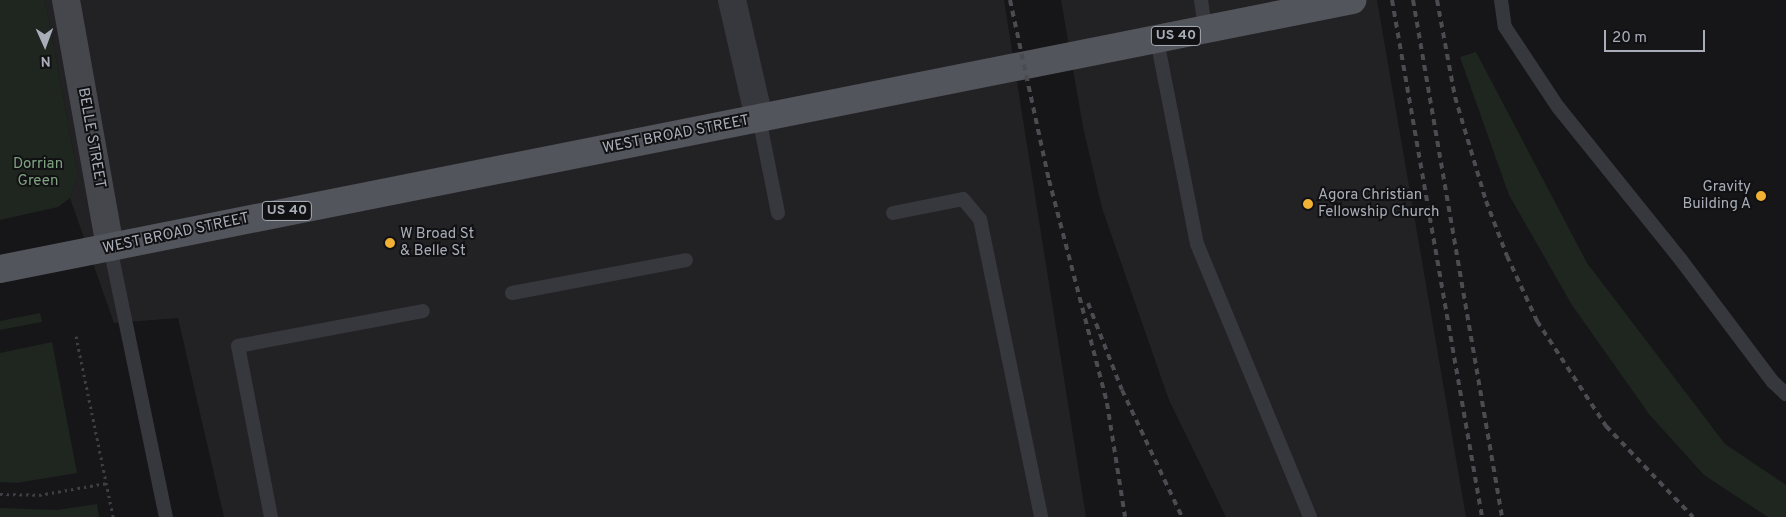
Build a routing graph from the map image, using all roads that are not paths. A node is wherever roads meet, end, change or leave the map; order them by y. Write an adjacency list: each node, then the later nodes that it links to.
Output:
1 (66, 0): 12 (street, BELLE STREET)
2 (732, 0): 9 (street)
3 (1201, 0): 7 (lane)
4 (1352, 0): 6 (main road, WEST BROAD STREET / US 40)
5 (1501, 0): 17 (lane)
6 (1307, 4): 7 (main road, WEST BROAD STREET / US 40)
7 (1206, 29): 8 (main road, WEST BROAD STREET / US 40)
8 (1157, 40): 9 (main road, WEST BROAD STREET / US 40); 21 (lane)
9 (759, 118): 10 (lane); 12 (main road, WEST BROAD STREET / US 40)
10 (778, 212)
11 (893, 213): 20 (lane)
12 (110, 247): 14 (main road, WEST BROAD STREET / US 40); 18 (lane)
13 (686, 260): 15 (lane)
14 (0, 269)
15 (512, 292)
16 (423, 311): 19 (lane)
17 (1786, 394)
18 (166, 517)
19 (271, 517)
20 (1041, 517)
21 (1310, 517)

